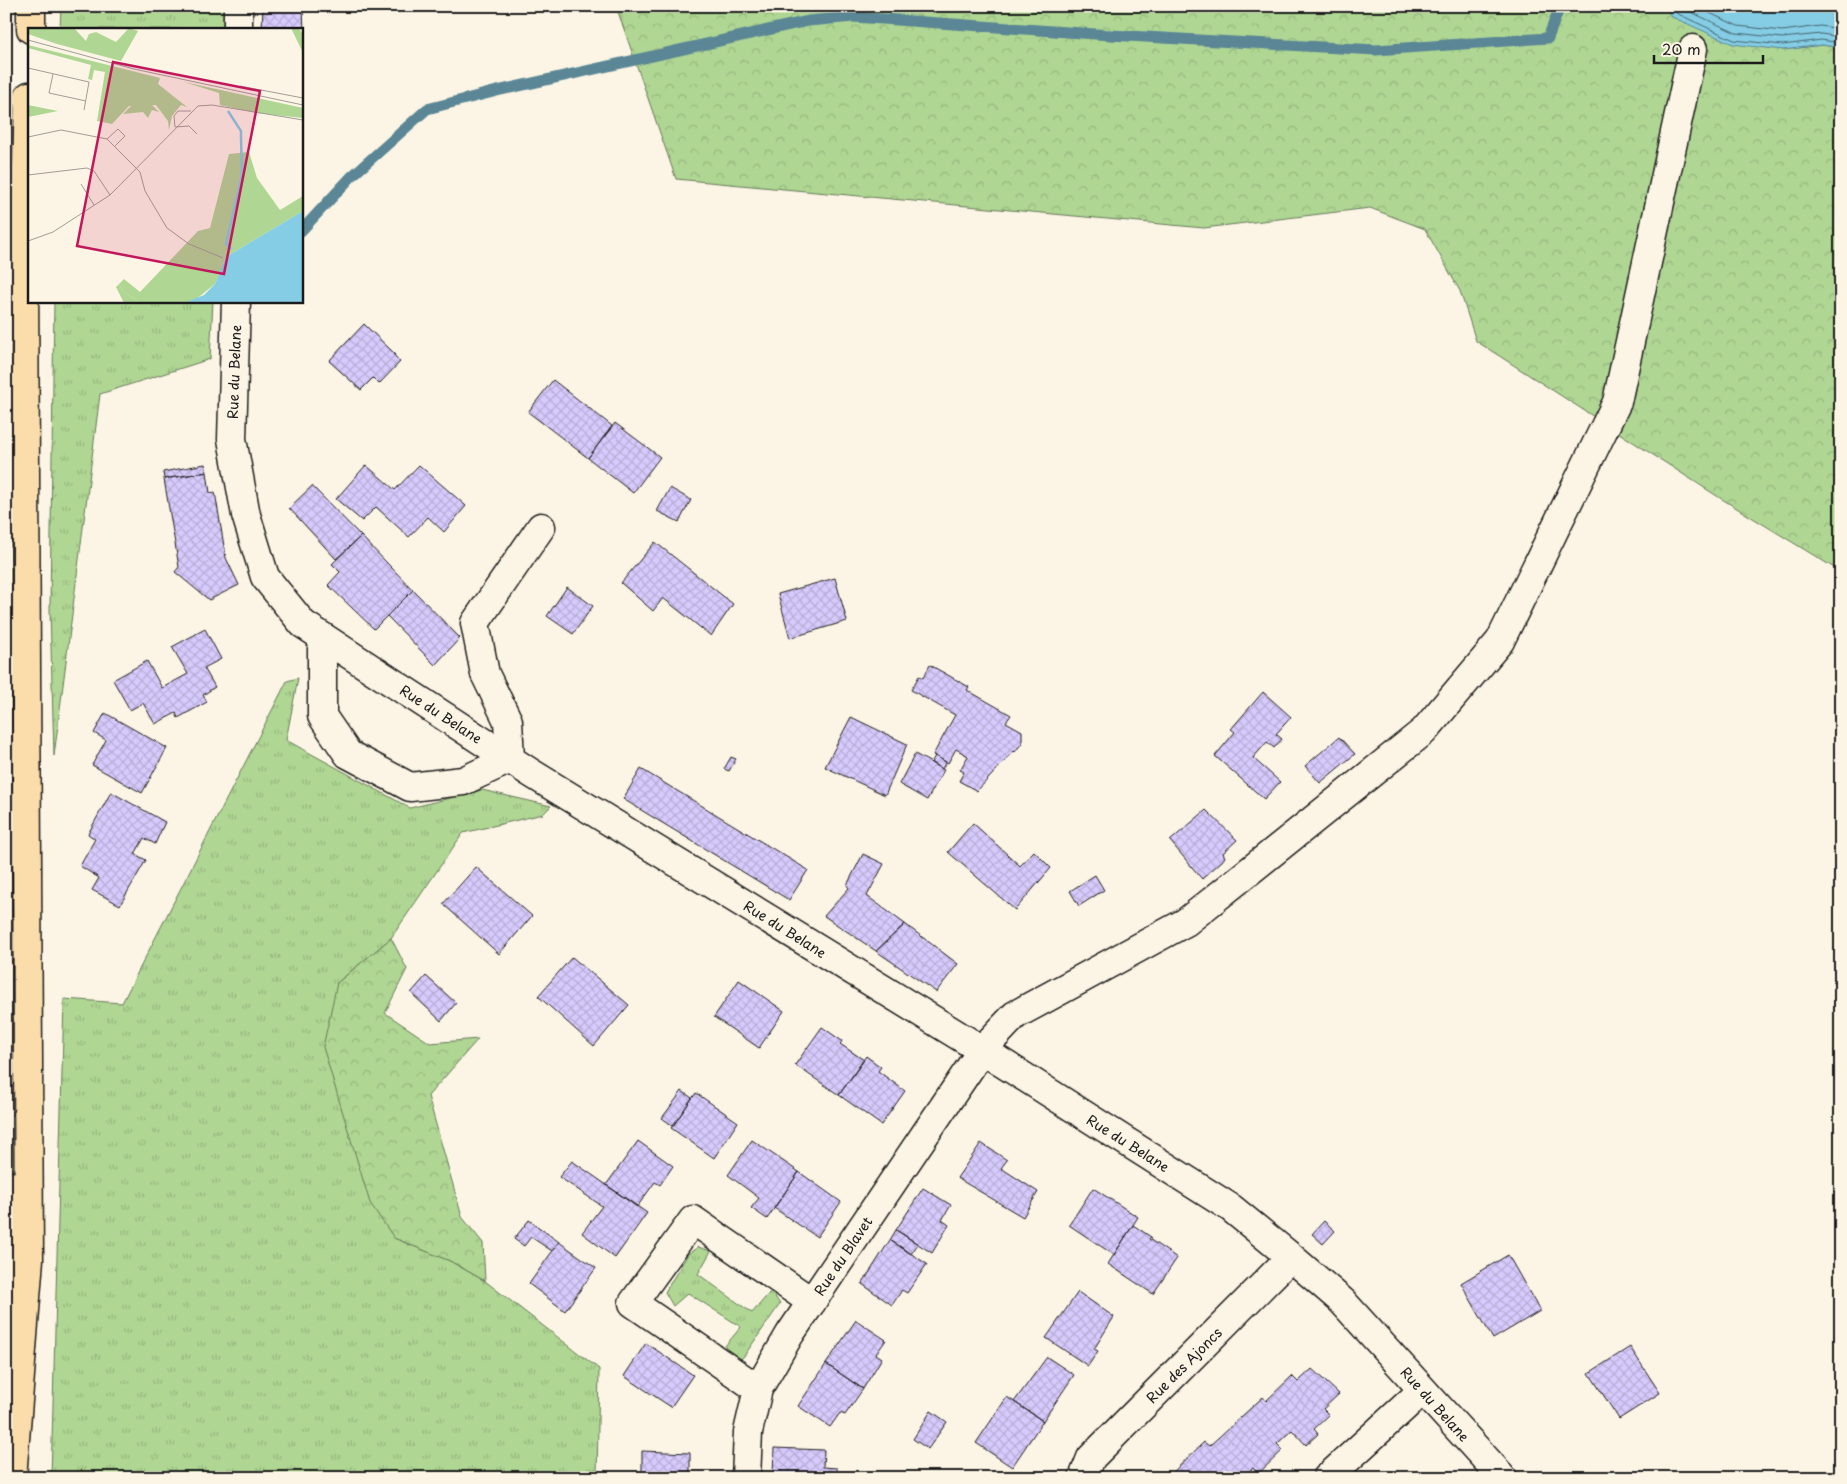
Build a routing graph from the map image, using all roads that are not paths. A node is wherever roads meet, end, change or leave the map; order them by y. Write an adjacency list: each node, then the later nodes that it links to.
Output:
1 (31, 6): 3 (main road)
2 (238, 6): 4 (street)
3 (31, 28)
4 (238, 28)
5 (1692, 49): 12 (street, Rue du Blavet)
6 (28, 136): 18 (main road)
7 (236, 302): 10 (street, Rue du Belane)
8 (541, 527): 11 (street)
9 (6, 614): 17 (main road)
10 (322, 637): 11 (street, Rue du Belane); 11 (street)
11 (510, 759): 12 (street, Rue du Belane)
12 (982, 1050): 13 (street, Rue du Belane); 14 (street, Rue du Blavet)
13 (1291, 1257): 16 (street, Rue du Belane); 20 (street, Rue des Ajoncs)
14 (812, 1302): 15 (street, Rue du Blavet); 15 (street)
15 (758, 1389): 19 (street, Rue du Blavet)
16 (1423, 1390): 21 (street); 22 (street, Rue du Belane)
17 (6, 1407)
18 (12, 1478)
19 (746, 1478)
20 (1083, 1478)
21 (1326, 1478)
22 (1503, 1478)

